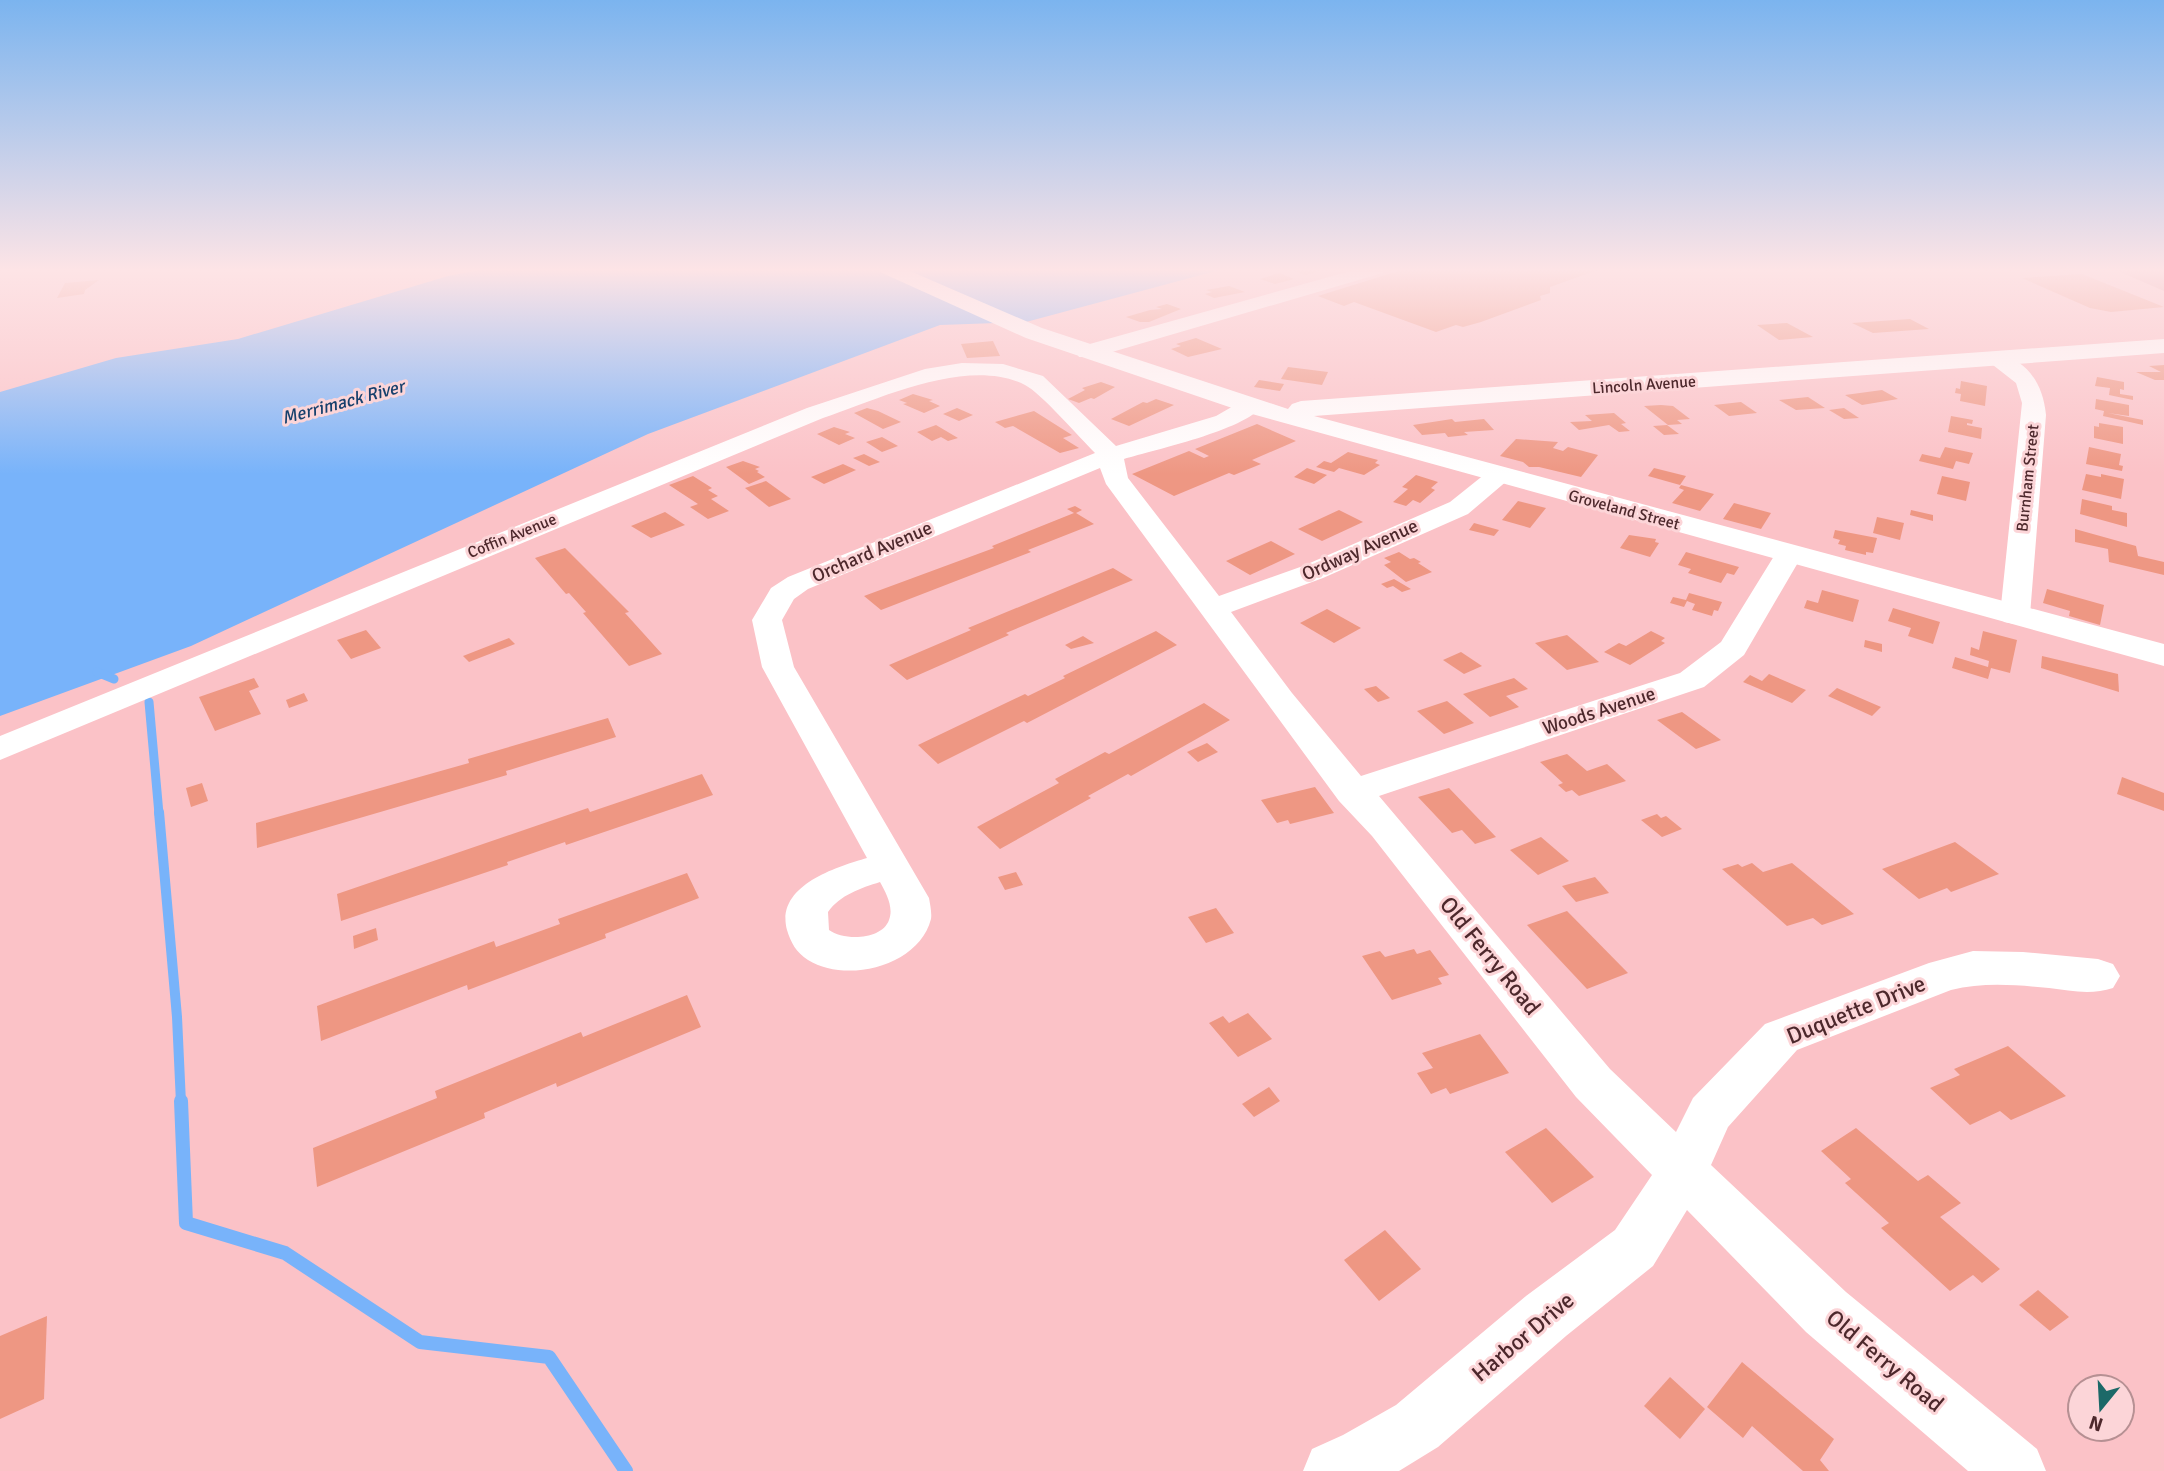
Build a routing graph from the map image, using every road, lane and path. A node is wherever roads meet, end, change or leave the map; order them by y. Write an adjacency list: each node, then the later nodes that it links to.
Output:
1 (1044, 337): 4 (main road, Groveland Street)
2 (1141, 337): 4 (street)
3 (2164, 346): 5 (main road, Lincoln Avenue)
4 (1087, 352): 7 (main road, Groveland Street)
5 (1995, 358): 7 (main road, Lincoln Avenue); 12 (street, Burnham Street)
6 (1035, 381): 8 (street, Old Ferry Road); 14 (street, Coffin Avenue)
7 (1250, 406): 8 (street, Orchard Avenue); 9 (main road, Groveland Street)
8 (1111, 455): 11 (street, Old Ferry Road); 16 (street, Orchard Avenue)
9 (1499, 475): 10 (main road, Groveland Street); 11 (street, Ordway Avenue)
10 (1789, 554): 12 (main road, Groveland Street); 15 (street, Woods Avenue)
11 (1213, 608): 15 (street, Old Ferry Road)
12 (2015, 615): 13 (main road, Groveland Street)
13 (2164, 655)
14 (0, 748)
15 (1352, 792): 18 (street, Old Ferry Road)
16 (890, 865)
17 (2098, 976): 18 (street, Duquette Drive)
18 (1682, 1173): 19 (street, Harbor Drive); 20 (street, Old Ferry Road)
19 (1334, 1471)
20 (2015, 1471)

